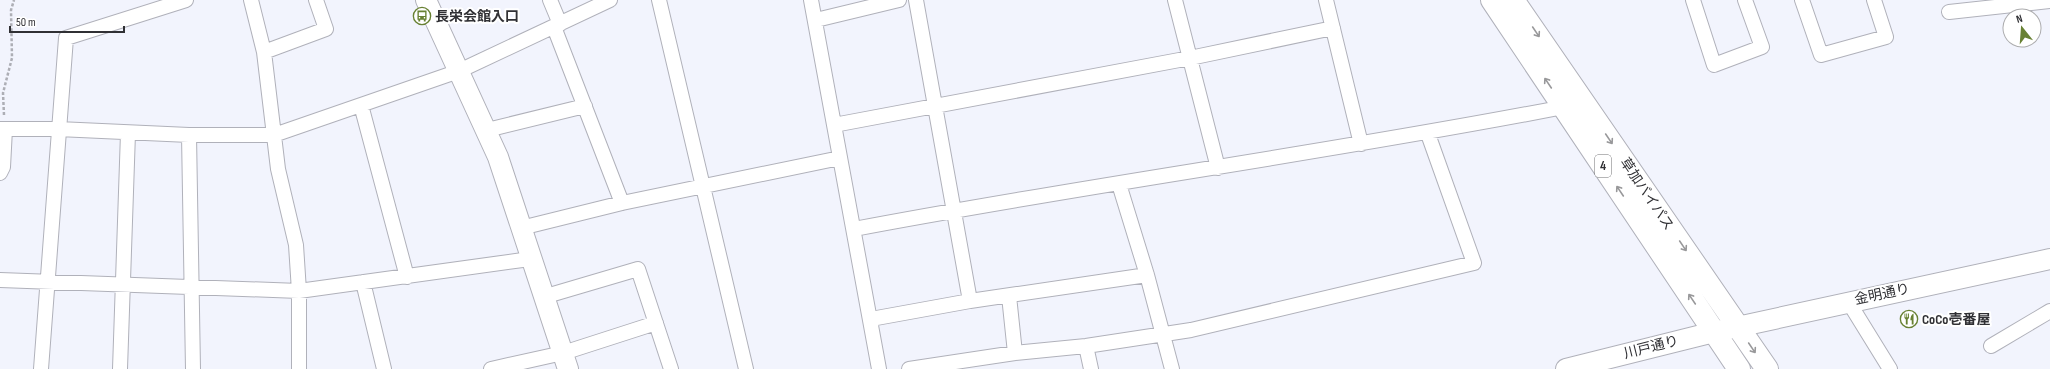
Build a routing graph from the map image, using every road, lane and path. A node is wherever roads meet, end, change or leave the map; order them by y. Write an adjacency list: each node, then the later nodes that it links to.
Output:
1 (14, 0): 33 (path)
2 (186, 0): 34 (street)
3 (251, 0): 25 (street)
4 (316, 0): 25 (street)
5 (426, 0): 27 (street)
6 (550, 0): 23 (street)
7 (610, 0): 23 (street)
8 (659, 0): 45 (street)
9 (810, 0): 22 (street)
10 (899, 0): 22 (street)
11 (916, 0): 30 (street)
12 (1175, 0): 26 (street)
13 (1326, 0): 24 (street)
14 (1492, 0): 31 (highway, 草加バイパス / 4, one-way to 14)
15 (1513, 0): 67 (highway, 草加バイパス / 4, one-way to 67)
16 (1693, 0): 17 (street)
17 (1745, 0)
18 (1802, 0): 19 (street)
19 (1874, 0)
20 (2050, 1): 21 (street)
21 (1949, 12)
22 (816, 20): 32 (street)
23 (557, 25): 27 (street); 29 (street)
24 (1333, 28): 26 (street); 40 (street)
25 (264, 52): 38 (street)
26 (1190, 58): 30 (street); 42 (street)
27 (459, 71): 28 (street); 35 (street)
28 (361, 105): 38 (street); 53 (street)
29 (585, 106): 35 (street); 46 (street)
30 (936, 106): 32 (street); 47 (street)
31 (1564, 107): 37 (street); 68 (highway, 草加バイパス / 4, one-way to 31)
32 (834, 125): 41 (street)
33 (2, 129): 34 (street); 43 (street)
34 (58, 129): 36 (street); 55 (street)
35 (487, 130): 48 (street)
36 (128, 133): 39 (street); 57 (street)
37 (1428, 134): 40 (street); 69 (street)
38 (274, 135): 39 (street); 59 (street)
39 (189, 136): 58 (street)
40 (1361, 144): 42 (street)
41 (840, 158): 45 (street); 49 (street)
42 (1218, 168): 44 (street)
43 (0, 173)
44 (1119, 184): 47 (street); 52 (street)
45 (703, 186): 46 (street); 81 (street)
46 (622, 203): 48 (street)
47 (955, 210): 49 (street); 62 (street)
48 (521, 228): 50 (street)
49 (854, 230): 65 (street)
50 (530, 259): 53 (street); 61 (street)
51 (2050, 259): 63 (street, 金明通り)
52 (1147, 275): 60 (street); 69 (street)
53 (408, 277): 56 (street)
54 (0, 280): 55 (street)
55 (48, 281): 57 (street); 74 (street)
56 (363, 282): 59 (street); 78 (street)
57 (122, 284): 58 (street); 75 (street)
58 (192, 286): 59 (street); 76 (street)
59 (299, 291): 77 (street)
60 (1009, 296): 62 (street); 72 (street)
61 (543, 297): 66 (street); 73 (street)
62 (970, 301): 65 (street)
63 (1848, 301): 67 (street, 金明通り); 89 (street)
64 (2050, 311): 71 (street)
65 (871, 319): 82 (street)
66 (656, 324): 73 (street); 80 (street)
67 (1738, 327): 68 (street, 金明通り); 88 (highway, 草加バイパス / 4, one-way to 88)
68 (1714, 332): 86 (street, 川戸通り); 87 (highway, 草加バイパス / 4)
69 (1162, 335): 70 (street); 85 (street)
70 (1086, 346): 72 (street); 84 (street)
71 (1991, 346)
72 (1015, 353): 83 (street)
73 (565, 361): 79 (street)
74 (41, 369)
75 (120, 369)
76 (193, 369)
77 (299, 369)
78 (384, 369)
79 (491, 369)
80 (671, 369)
81 (746, 369)
82 (879, 369)
83 (909, 369)
84 (1091, 369)
85 (1172, 369)
86 (1566, 369)
87 (1739, 369)
88 (1766, 369)
89 (1890, 369)

